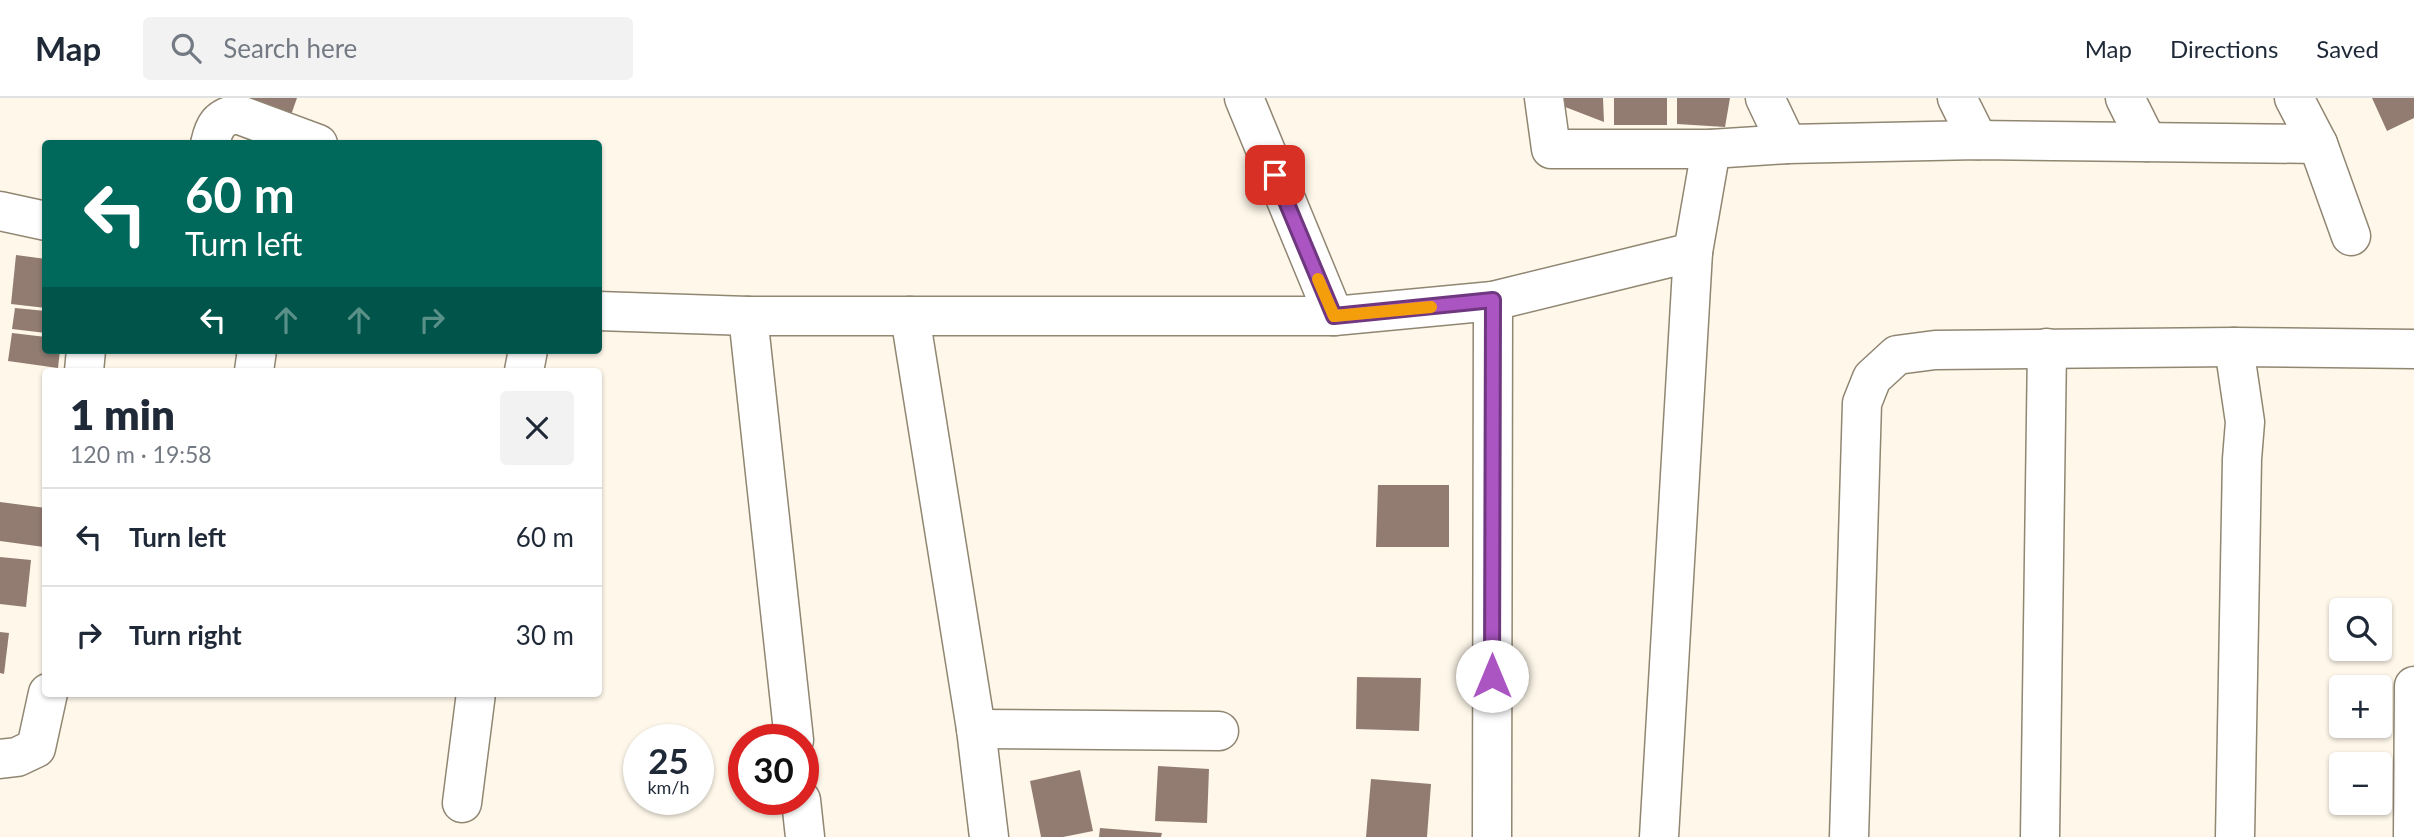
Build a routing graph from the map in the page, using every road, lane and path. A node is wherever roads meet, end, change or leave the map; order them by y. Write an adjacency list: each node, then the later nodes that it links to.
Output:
1 (1244, 98): 22 (street)
2 (1544, 98): 13 (street)
3 (1765, 98): 11 (street)
4 (1957, 98): 9 (street)
5 (2125, 98): 10 (street)
6 (2294, 98): 12 (street)
7 (211, 140): 8 (street)
8 (307, 140)
9 (1978, 140): 10 (street); 11 (street)
10 (2147, 142): 12 (street)
11 (1787, 144): 13 (street)
12 (2318, 144): 16 (street)
13 (1711, 149): 17 (street)
14 (0, 211): 15 (street)
15 (42, 220)
16 (2351, 236)
17 (1693, 252): 18 (street); 39 (street)
18 (1493, 300): 22 (street); 38 (street)
19 (602, 311): 20 (street)
20 (748, 316): 21 (street); 30 (street)
21 (910, 316): 22 (street); 31 (street)
22 (1334, 316)
23 (2234, 347): 24 (street); 25 (street); 42 (street)
24 (2047, 348): 40 (street); 41 (street)
25 (2414, 348)
26 (2414, 686): 29 (street)
27 (47, 697): 33 (street)
28 (476, 697): 34 (street)
29 (2414, 716): 43 (street)
30 (792, 724)
31 (976, 729): 32 (street); 37 (street)
32 (1219, 731)
33 (0, 759)
34 (463, 803)
35 (803, 815): 36 (street)
36 (805, 837)
37 (989, 837)
38 (1492, 837)
39 (1659, 837)
40 (1849, 837)
41 (2040, 837)
42 (2235, 837)
43 (2413, 837)

